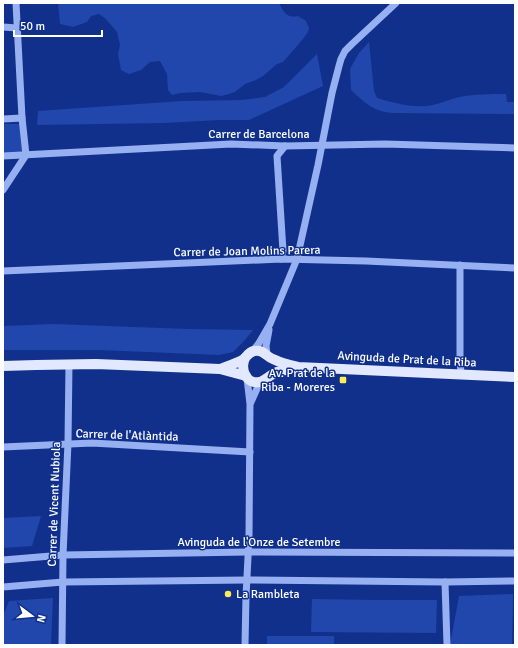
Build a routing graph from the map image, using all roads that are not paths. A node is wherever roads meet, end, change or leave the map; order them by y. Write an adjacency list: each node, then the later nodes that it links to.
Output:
1 (16, 3): 4 (street)
2 (396, 3): 13 (street)
3 (3, 27): 4 (street)
4 (17, 28): 5 (street)
5 (22, 118): 6 (street); 9 (street)
6 (3, 119)
7 (285, 146): 8 (street, Carrer de Barcelona); 9 (street, Carrer de Barcelona); 12 (street)
8 (515, 148)
9 (26, 155): 10 (street, Carrer de Barcelona); 11 (street)
10 (3, 156)
11 (3, 190)
12 (281, 259): 13 (street, Carrer de Joan Molins Parera); 16 (street, Carrer de Joan Molins Parera)
13 (297, 260): 14 (street, Carrer de Joan Molins Parera); 17 (street)
14 (460, 265): 15 (street, Carrer de Joan Molins Parera); 24 (street)
15 (515, 268)
16 (3, 271)
17 (270, 324): 18 (street); 19 (street)
18 (248, 355): 19 (main road); 23 (main road); 26 (main road)
19 (269, 356): 22 (main road); 25 (main road)
20 (69, 364): 21 (main road); 23 (main road); 30 (street, Carrer de Vicent Nubiola)
21 (3, 366)
22 (298, 367): 24 (main road, Avinguda de Prat de la Riba); 25 (main road)
23 (220, 369): 26 (main road)
24 (461, 375): 27 (main road, Avinguda de Prat de la Riba)
25 (270, 376): 28 (main road)
26 (247, 377): 28 (main road); 29 (street)
27 (515, 377)
28 (260, 382): 29 (street)
29 (250, 404): 32 (street)
30 (68, 443): 31 (street, Carrer de l'Atlàntida); 32 (street, Carrer de l'Atlàntida); 35 (street, Carrer de Vicent Nubiola)
31 (3, 447)
32 (250, 452): 33 (street)
33 (248, 552): 34 (street, Avinguda de l'Onze de Setembre); 35 (street, Avinguda de l'Onze de Setembre); 37 (street)
34 (515, 553)
35 (63, 555): 36 (street, Avinguda de l'Onze de Setembre); 39 (street, Carrer de Vicent Nubiola)
36 (3, 560)
37 (247, 580): 39 (street); 40 (street); 43 (street)
38 (515, 581): 40 (street)
39 (63, 582): 41 (street); 42 (street, Carrer de Vicent Nubiola)
40 (445, 582): 44 (street)
41 (3, 586)
42 (62, 645)
43 (246, 645)
44 (447, 645)

